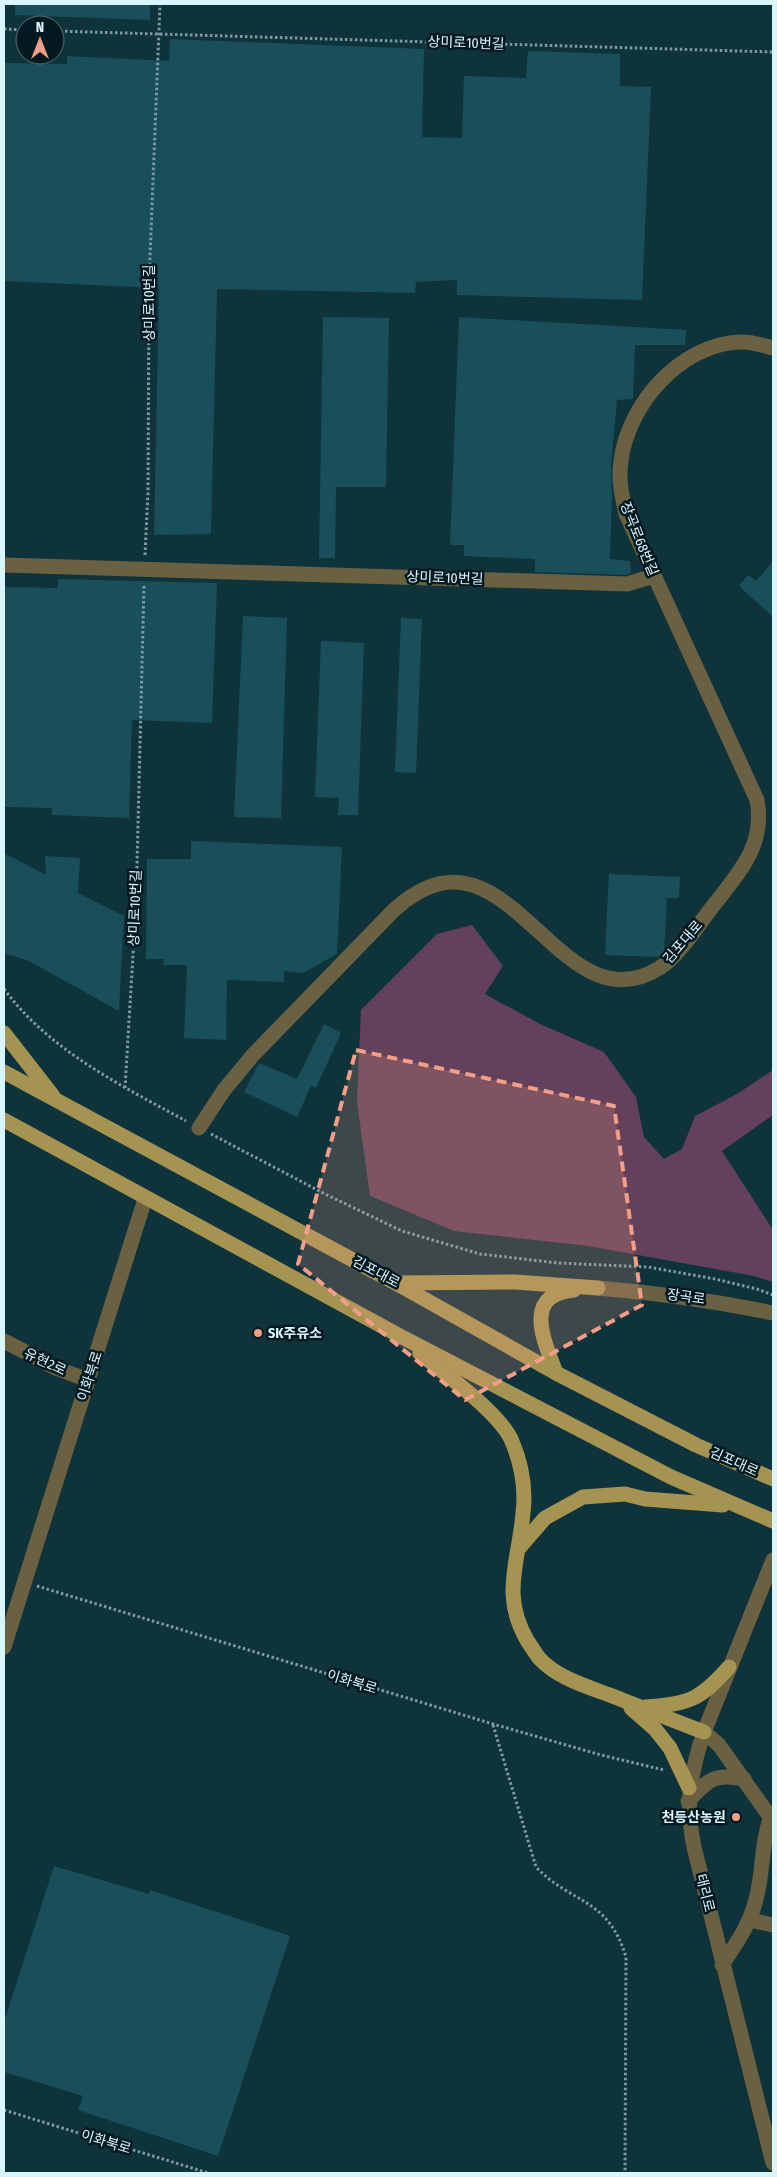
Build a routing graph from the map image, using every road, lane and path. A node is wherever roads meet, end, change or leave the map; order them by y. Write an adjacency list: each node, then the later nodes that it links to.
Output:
1 (160, 4): 3 (path, 상미로10번길)
2 (65, 31): 3 (path, 상미로10번길)
3 (158, 35): 4 (path, 상미로10번길); 7 (path, 상미로10번길)
4 (773, 52)
5 (773, 348): 8 (street, 장곡로68번길)
6 (4, 565): 7 (street)
7 (144, 570): 8 (street, 상미로10번길); 13 (path, 상미로10번길)
8 (654, 576): 9 (street, 장곡로68번길)
9 (738, 754): 16 (street, 김포대로)
10 (4, 988): 13 (path)
11 (4, 1033): 14 (main road, 김포대로)
12 (4, 1072): 14 (main road)
13 (125, 1088): 16 (path)
14 (57, 1101): 18 (main road, 김포대로)
15 (4, 1120): 17 (main road)
16 (199, 1128): 20 (path)
17 (145, 1199): 22 (main road); 25 (street, 이화북로)
18 (396, 1283): 19 (main road); 24 (main road, 김포대로)
19 (598, 1288): 21 (street, 장곡로); 24 (main road)
20 (773, 1295)
21 (773, 1313)
22 (400, 1336): 27 (main road); 29 (main road)
23 (4, 1341): 25 (street, 유현2로)
24 (556, 1373): 26 (main road, 김포대로)
25 (88, 1380): 31 (street, 이화북로)
26 (773, 1480)
27 (733, 1505): 28 (main road); 29 (main road)
28 (773, 1521)
29 (519, 1548): 34 (main road)
30 (773, 1560): 33 (street, 태리로)
31 (24, 1582): 32 (street, 이화북로); 36 (path, 이화북로)
32 (4, 1647)
33 (729, 1667): 35 (main road); 37 (street, 태리로)
34 (623, 1700): 35 (main road); 38 (main road)
35 (641, 1707): 37 (main road)
36 (493, 1724): 38 (path, 이화북로); 48 (path)
37 (704, 1732): 39 (street); 40 (street, 태리로)
38 (682, 1773): 40 (main road)
39 (744, 1779): 40 (street); 41 (street)
40 (689, 1795): 44 (street, 태리로)
41 (772, 1820): 42 (street)
42 (750, 1920): 43 (street); 44 (street)
43 (773, 1925)
44 (722, 1965): 46 (street, 태리로)
45 (4, 2110): 47 (path, 이화북로)
46 (773, 2163)
47 (208, 2173)
48 (625, 2173)

